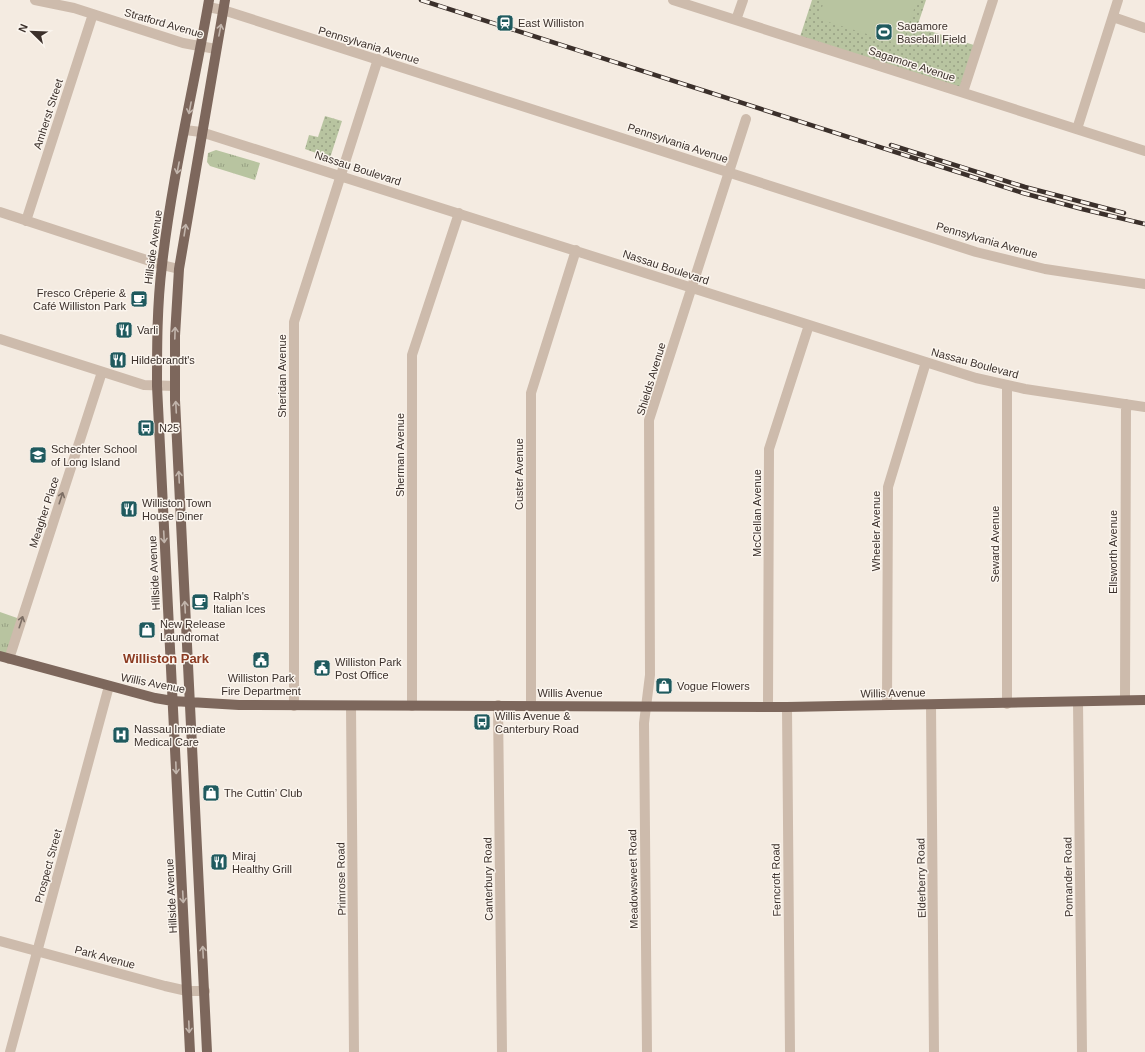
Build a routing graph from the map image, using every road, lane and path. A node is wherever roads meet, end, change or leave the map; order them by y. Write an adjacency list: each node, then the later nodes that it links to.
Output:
1 (35, 0): 8 (street, Stratford Avenue)
2 (672, 0): 10 (street, Sagamore Avenue)
3 (743, 0): 10 (street)
4 (993, 0): 15 (street)
5 (1118, 0): 9 (street)
6 (209, 4): 7 (street, Pennsylvania Avenue); 12 (main road, Hillside Avenue)
7 (224, 5): 13 (main road, one-way to 7); 14 (street, Pennsylvania Avenue)
8 (93, 14): 12 (street, Stratford Avenue); 25 (street, Amherst Street)
9 (1113, 17): 11 (street); 17 (street)
10 (736, 20): 15 (street, Sagamore Avenue)
11 (1145, 28)
12 (200, 47): 13 (street, Stratford Avenue); 18 (main road, Hillside Avenue, one-way to 18)
13 (216, 49): 19 (main road)
14 (378, 59): 21 (street, Pennsylvania Avenue); 22 (street, Sheridan Avenue)
15 (963, 92): 17 (street, Sagamore Avenue)
16 (746, 119): 21 (street, Shields Avenue)
17 (1077, 129): 20 (street, Sagamore Avenue)
18 (185, 130): 19 (street, Nassau Boulevard); 27 (main road, Hillside Avenue, one-way to 27)
19 (201, 132): 22 (street, Nassau Boulevard); 28 (main road, one-way to 19)
20 (1145, 151)
21 (729, 172): 29 (street, Pennsylvania Avenue); 30 (street, Shields Avenue)
22 (340, 175): 24 (street, Nassau Boulevard); 52 (street, Sheridan Avenue)
23 (0, 212): 25 (street)
24 (459, 213): 26 (street, Nassau Boulevard); 54 (street, Sherman Avenue)
25 (26, 220): 27 (street)
26 (576, 250): 30 (street, Nassau Boulevard); 50 (street, Custer Avenue)
27 (162, 265): 28 (street); 36 (main road, Hillside Avenue)
28 (179, 268): 37 (main road, one-way to 28)
29 (1145, 284)
30 (692, 288): 31 (street, Nassau Boulevard); 55 (street, Shields Avenue)
31 (809, 325): 33 (street, Nassau Boulevard); 56 (street, McClellan Avenue)
32 (0, 339): 34 (street)
33 (926, 362): 35 (street, Nassau Boulevard); 51 (street, Wheeler Avenue)
34 (102, 372): 36 (street); 40 (street, Meagher Place, one-way to 34)
35 (1007, 385): 38 (street, Nassau Boulevard); 48 (street, Seward Avenue)
36 (157, 386): 37 (street); 44 (main road, Hillside Avenue, one-way to 44)
37 (175, 386): 45 (main road, one-way to 37)
38 (1126, 404): 39 (street, Nassau Boulevard); 42 (street, Ellsworth Avenue)
39 (1145, 407)
40 (4, 658): 41 (main road, Willis Avenue)
41 (109, 686): 44 (main road, Willis Avenue); 59 (street, Prospect Street)
42 (1125, 700): 43 (main road, Willis Avenue); 46 (main road, Willis Avenue)
43 (1145, 700)
44 (173, 701): 45 (main road, Willis Avenue); 61 (main road, Hillside Avenue, one-way to 61)
45 (190, 702): 52 (main road, Willis Avenue); 60 (main road, one-way to 45)
46 (1078, 702): 48 (main road, Willis Avenue); 70 (street, Pomander Road)
47 (931, 704): 48 (main road, Willis Avenue); 51 (main road, Willis Avenue); 69 (street, Elderberry Road)
48 (1007, 704)
49 (498, 705): 50 (main road, Willis Avenue); 54 (main road, Willis Avenue); 66 (street, Canterbury Road)
50 (532, 705): 55 (main road, Willis Avenue)
51 (887, 705): 57 (main road, Willis Avenue)
52 (294, 706): 53 (main road, Willis Avenue)
53 (351, 706): 54 (main road, Willis Avenue); 65 (street, Primrose Road)
54 (412, 706)
55 (647, 706): 56 (main road, Willis Avenue); 67 (street, Meadowsweet Road)
56 (768, 707): 57 (main road, Willis Avenue)
57 (787, 707): 68 (street, Ferncroft Road)
58 (0, 941): 59 (street, Park Avenue)
59 (38, 951): 61 (street, Park Avenue); 62 (street, Prospect Street)
60 (205, 990): 61 (street, Park Avenue); 64 (main road)
61 (187, 991): 63 (main road, Hillside Avenue, one-way to 63)
62 (10, 1052)
63 (190, 1052)
64 (207, 1052)
65 (354, 1052)
66 (502, 1052)
67 (647, 1052)
68 (790, 1052)
69 (934, 1052)
70 (1082, 1052)

